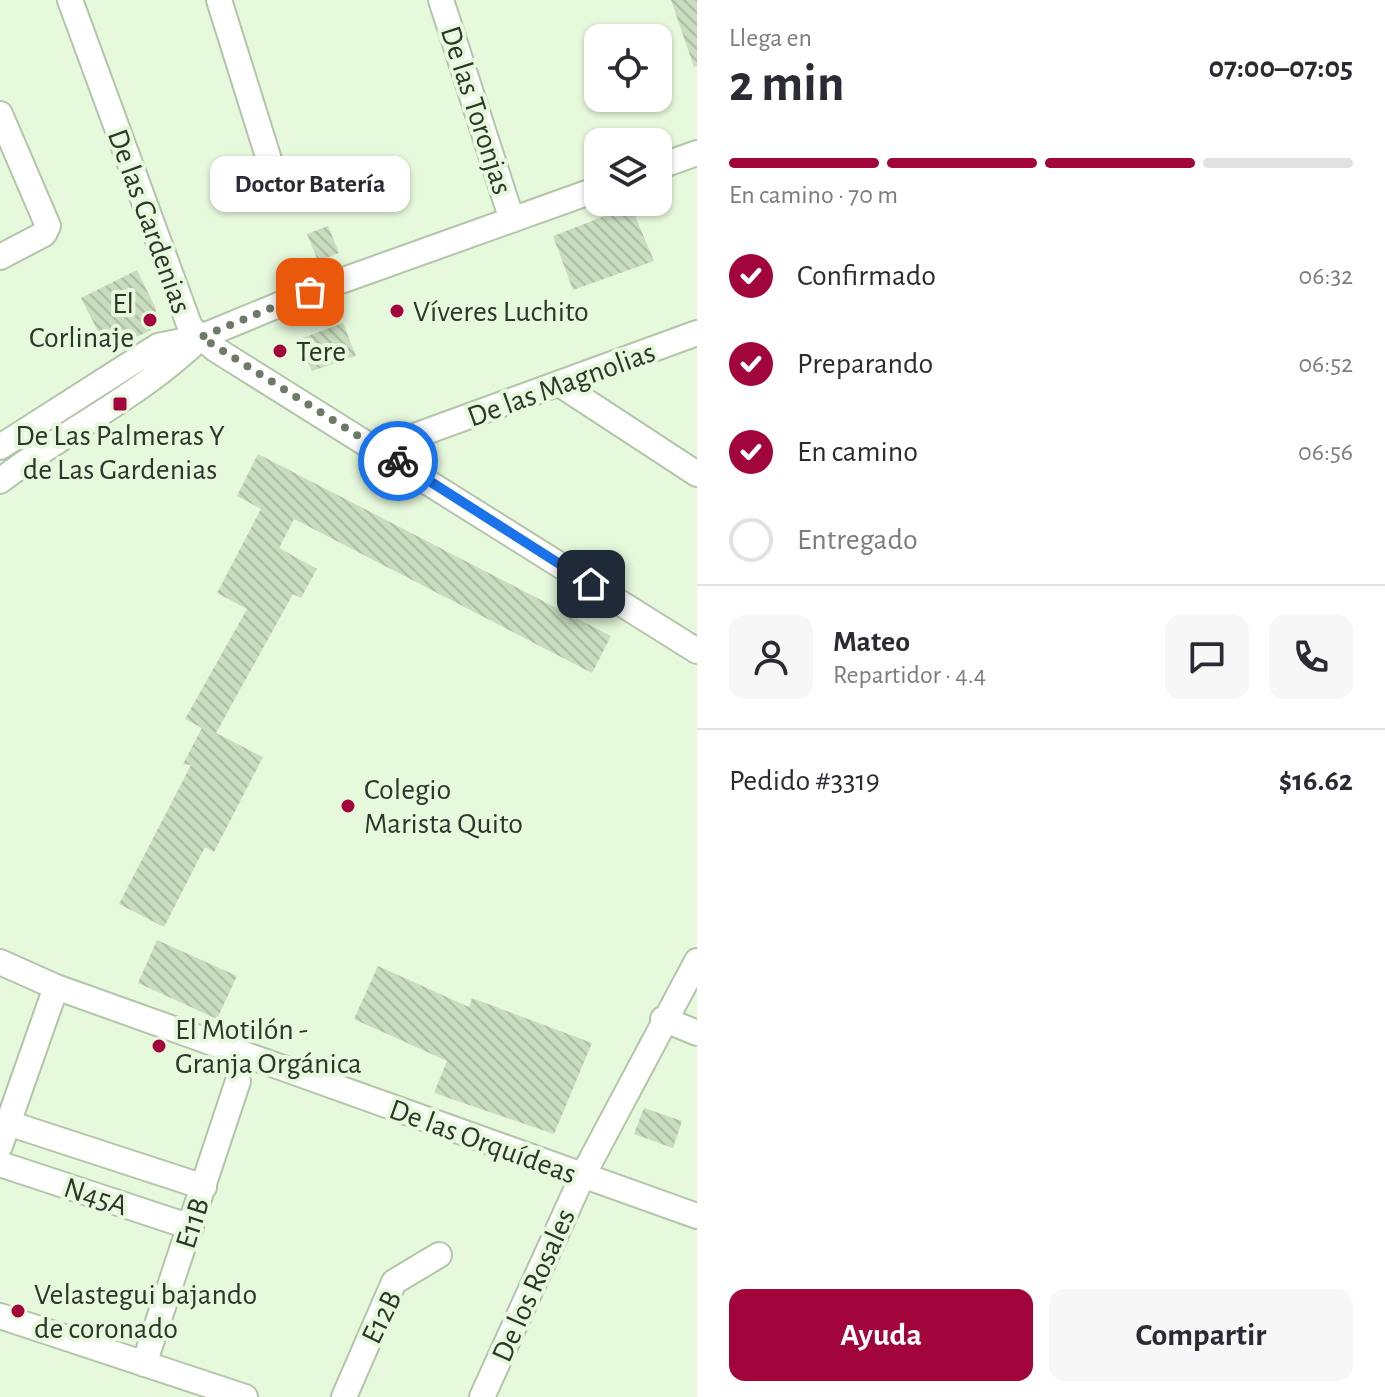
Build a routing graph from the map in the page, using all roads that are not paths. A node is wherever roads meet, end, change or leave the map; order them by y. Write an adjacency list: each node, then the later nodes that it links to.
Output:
1 (70, 0): 12 (street, De las Gardenias)
2 (219, 0): 7 (street)
3 (441, 0): 9 (street, De las Toronjas)
4 (0, 114): 10 (street)
5 (697, 153): 6 (street)
6 (672, 162)
7 (271, 166)
8 (584, 194): 9 (street)
9 (512, 220): 12 (street)
10 (0, 257)
11 (697, 333): 13 (street, De las Magnolias)
12 (201, 337): 14 (street); 15 (street, De las Gardenias); 16 (street)
13 (561, 385): 15 (street, De las Magnolias); 17 (street)
14 (0, 447): 16 (street)
15 (379, 449): 18 (street, De las Gardenias)
16 (8, 474)
17 (697, 474)
18 (697, 651)
19 (697, 961): 22 (street, De los Rosales)
20 (0, 962): 21 (street, De las Orquídeas)
21 (56, 987): 25 (street); 27 (street, De las Orquídeas)
22 (663, 1019): 23 (street); 27 (street, De los Rosales)
23 (697, 1033)
24 (238, 1081): 28 (street, E11B)
25 (4, 1134): 28 (street)
26 (0, 1164): 30 (street, N45A)
27 (582, 1177): 29 (street, De las Orquídeas); 36 (street, De los Rosales)
28 (204, 1187): 30 (street, E11B)
29 (697, 1216)
30 (191, 1227): 33 (street, E11B)
31 (439, 1255): 35 (street, E12B)
32 (0, 1316): 33 (street)
33 (144, 1364): 34 (street)
34 (245, 1397)
35 (344, 1397)
36 (482, 1397)

